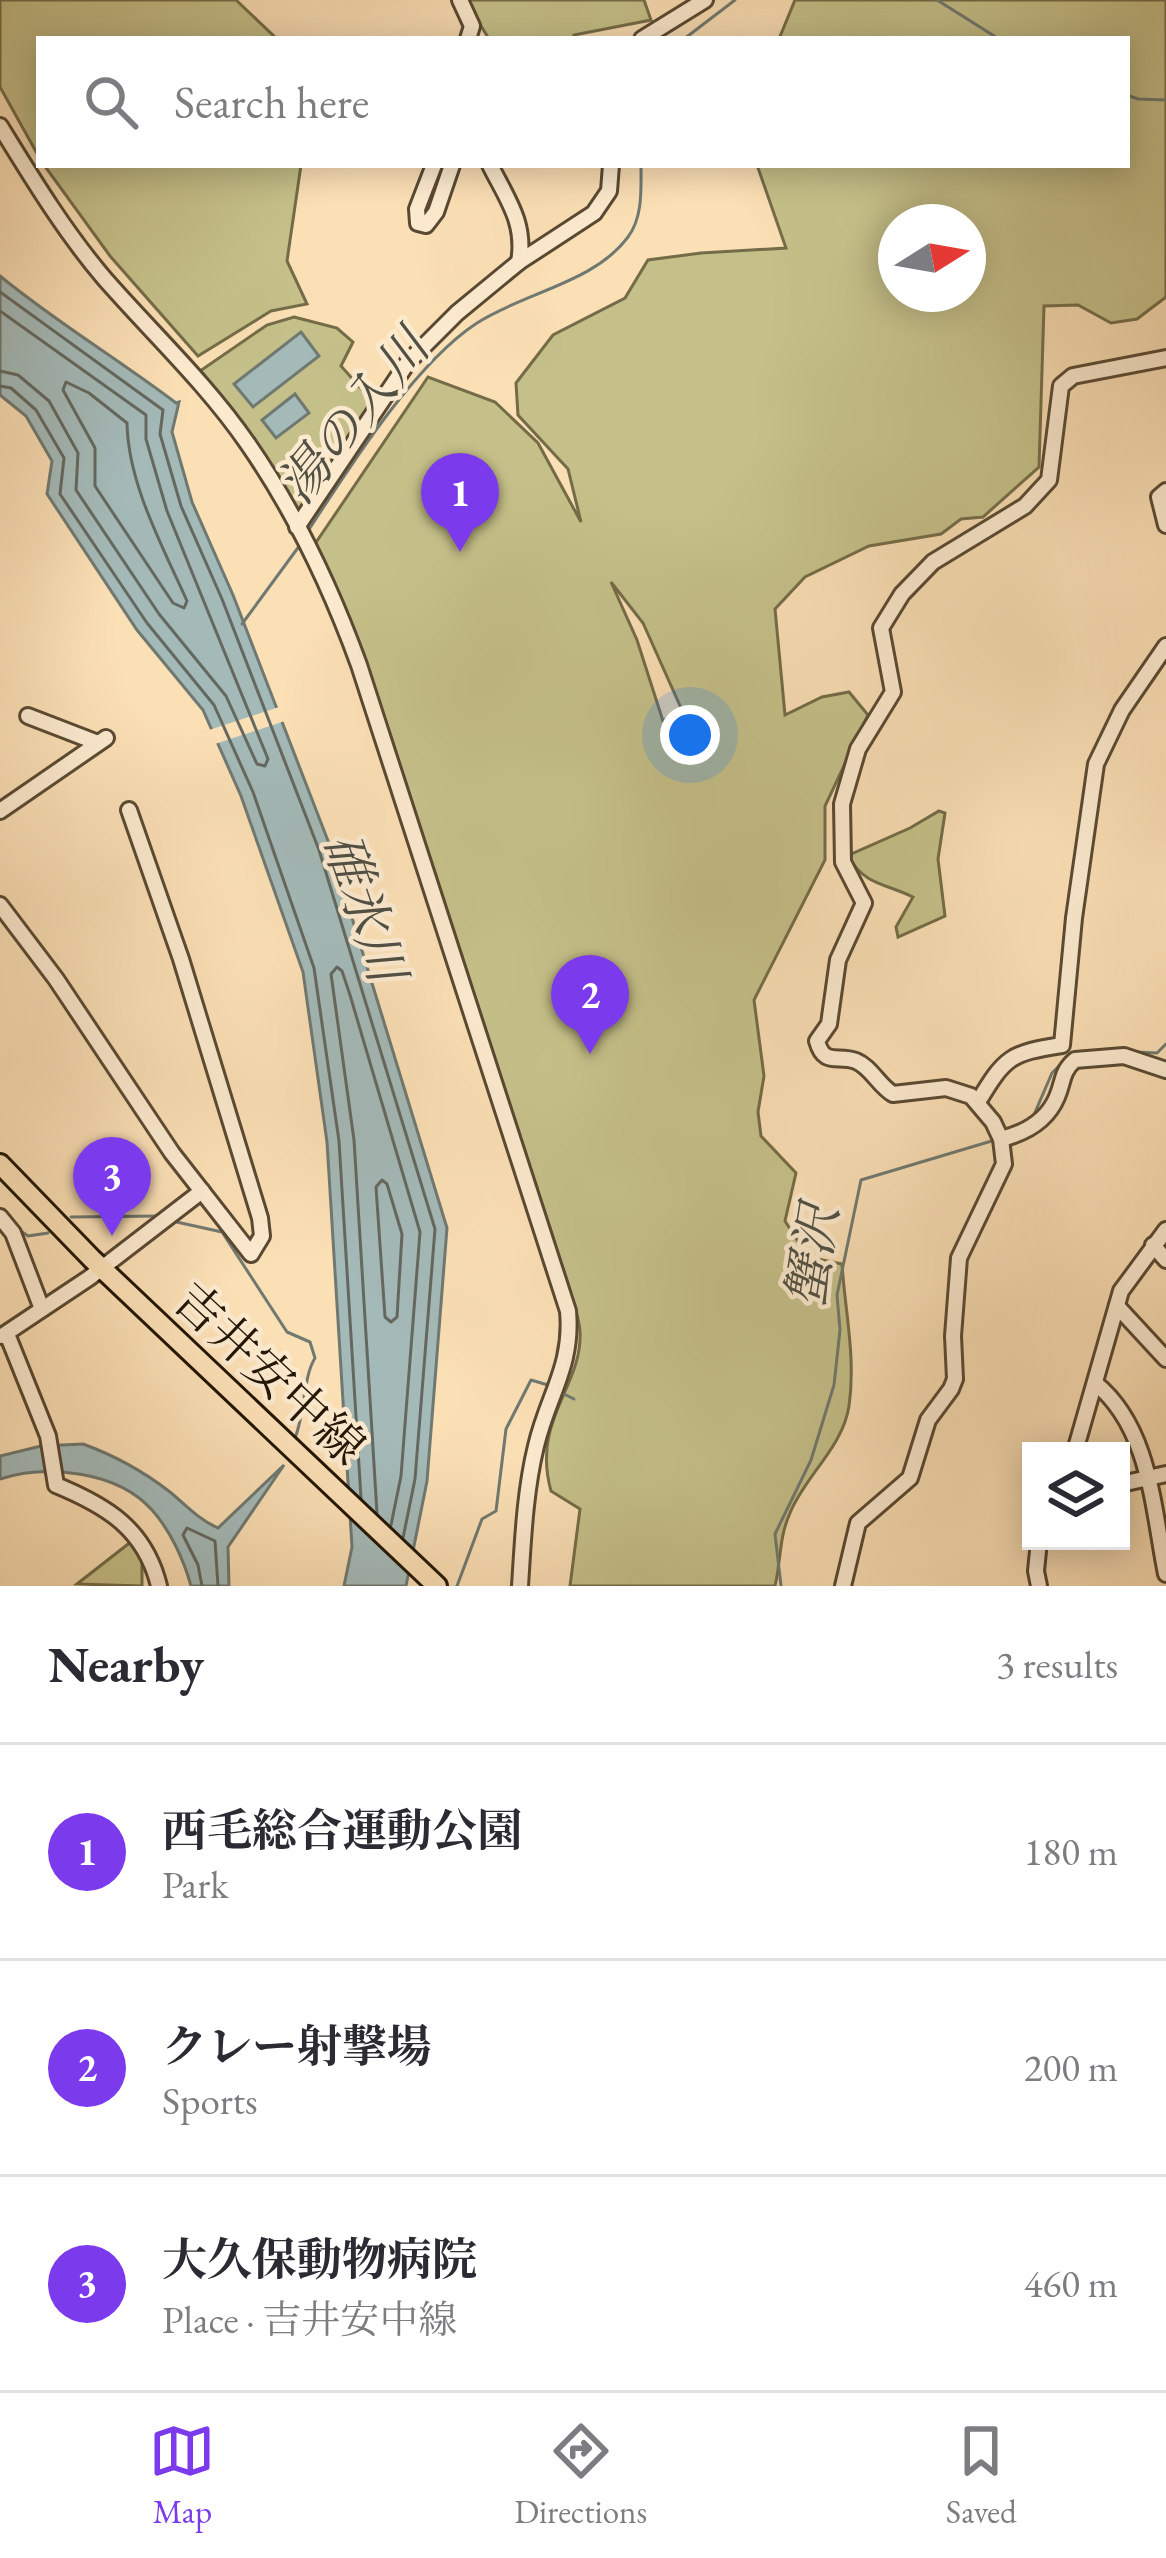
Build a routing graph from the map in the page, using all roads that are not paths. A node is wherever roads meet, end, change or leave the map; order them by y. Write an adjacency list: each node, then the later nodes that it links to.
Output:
1 (460, 0): 3 (street)
2 (705, 0): 4 (street)
3 (469, 36)
4 (647, 36)
5 (0, 126): 14 (street)
6 (433, 168): 7 (street)
7 (451, 168)
8 (492, 168): 10 (street)
9 (611, 168): 10 (street)
10 (519, 262): 14 (street)
11 (1166, 358): 21 (street)
12 (1166, 491): 13 (street)
13 (1166, 525)
14 (301, 535): 43 (street)
15 (1166, 646): 21 (street)
16 (28, 716): 18 (street)
17 (129, 810): 24 (street)
18 (0, 811)
19 (0, 905): 24 (street)
20 (1166, 1070): 22 (street)
21 (979, 1102): 22 (street)
22 (1001, 1139): 44 (street)
23 (0, 1164): 29 (main road, 吉井安中線)
24 (202, 1191): 29 (street)
25 (0, 1217): 31 (street)
26 (1166, 1230): 27 (street)
27 (1153, 1245): 28 (street); 30 (street)
28 (1166, 1260)
29 (102, 1268): 31 (street); 42 (main road, 吉井安中線)
30 (1117, 1306): 33 (street); 34 (street)
31 (42, 1310): 32 (street)
32 (4, 1335): 41 (street)
33 (1166, 1360)
34 (1095, 1383): 35 (street); 37 (street)
35 (1078, 1442)
36 (1166, 1474): 37 (street)
37 (1147, 1478): 38 (street); 40 (street)
38 (1130, 1482)
39 (1038, 1550): 45 (street)
40 (1166, 1574)
41 (159, 1586)
42 (437, 1586)
43 (520, 1586)
44 (843, 1586)
45 (1040, 1586)

